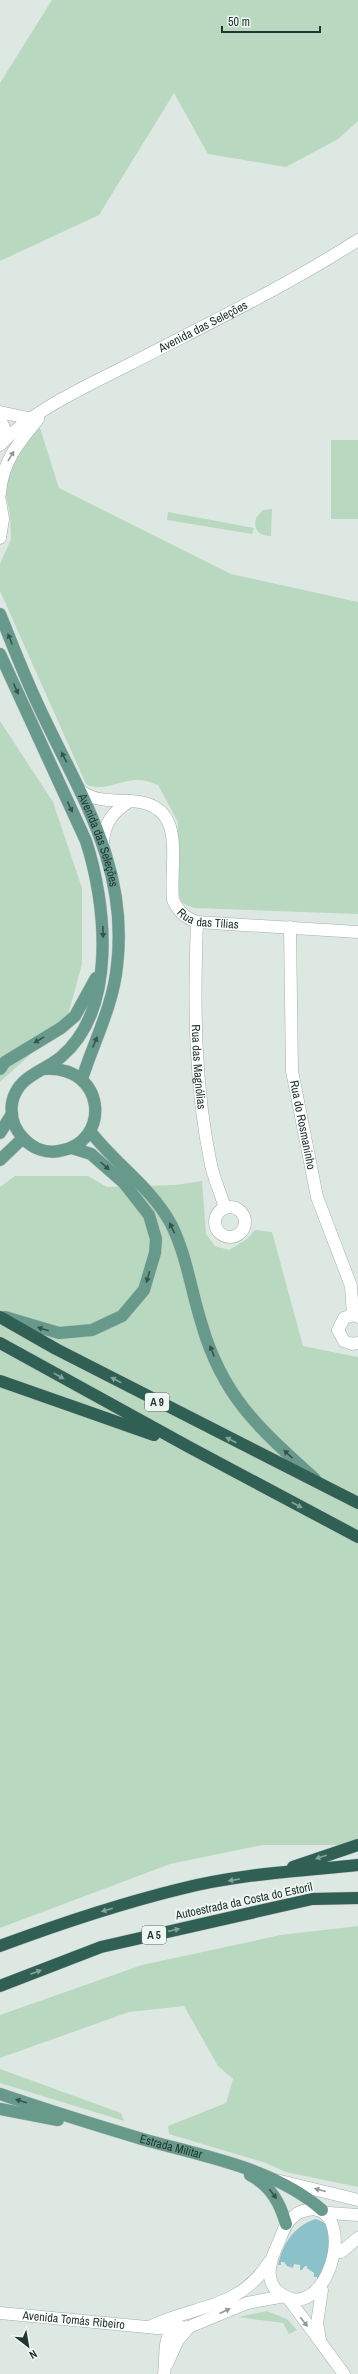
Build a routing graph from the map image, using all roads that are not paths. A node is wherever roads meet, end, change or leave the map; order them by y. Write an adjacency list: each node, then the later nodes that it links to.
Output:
1 (358, 240): 2 (street, Avenida das Seleções)
2 (46, 411): 5 (street, Avenida das Seleções); 7 (street, Avenida das Seleções, one-way to 2)
3 (0, 412): 5 (street)
4 (0, 419): 6 (street)
5 (32, 419): 6 (street, Avenida das Seleções)
6 (1, 444)
7 (0, 493)
8 (0, 501): 9 (street)
9 (0, 538)
10 (0, 614): 12 (main road, Avenida das Seleções, one-way to 10)
11 (0, 654): 18 (main road, Avenida das Seleções, one-way to 18)
12 (82, 792): 13 (street, Rua das Tílias); 14 (main road, Avenida das Seleções)
13 (130, 801): 14 (street); 15 (street, Rua das Tílias)
14 (103, 842): 21 (main road, Avenida das Seleções, one-way to 14)
15 (197, 922): 16 (street, Rua das Tílias); 28 (street, Rua das Magnólias)
16 (290, 927): 17 (street, Rua das Tílias); 30 (street, Rua do Rosmaninho)
17 (358, 932)
18 (100, 970): 19 (main road, one-way to 19); 20 (main road, Avenida das Seleções)
19 (0, 1069)
20 (44, 1069): 21 (main road, Avenida das Seleções); 22 (main road, Avenida das Seleções)
21 (82, 1079): 23 (main road, Avenida das Seleções)
22 (12, 1114): 24 (main road, Avenida das Seleções); 25 (main road, Avenida das Seleções)
23 (90, 1131): 26 (main road, Avenida das Seleções); 35 (main road, one-way to 23)
24 (0, 1134)
25 (22, 1138): 26 (main road); 27 (main road)
26 (72, 1148): 29 (main road, one-way to 29)
27 (0, 1160)
28 (225, 1208)
29 (0, 1316): 35 (highway, A 9, one-way to 29)
30 (355, 1316): 32 (street)
31 (0, 1343): 34 (highway, A 9, one-way to 34)
32 (358, 1343)
33 (0, 1381): 34 (highway)
34 (189, 1447): 37 (highway, A 9, one-way to 37)
35 (317, 1481): 36 (highway, A 9)
36 (358, 1503)
37 (358, 1537)
38 (358, 1845): 40 (highway, one-way to 40)
39 (358, 1865): 40 (highway, Autoestrada da Costa do Estoril)
40 (272, 1873): 42 (highway, Autoestrada da Costa do Estoril, one-way to 42)
41 (358, 1898): 43 (highway, Autoestrada da Costa do Estoril / A 5, one-way to 41)
42 (0, 1946)
43 (0, 1986)
44 (0, 2094): 46 (main road, Estrada Militar, one-way to 44)
45 (0, 2109): 46 (main road, Estrada Militar)
46 (112, 2130): 47 (main road, Estrada Militar)
47 (230, 2165): 48 (main road, Estrada Militar); 52 (main road, Estrada Militar, one-way to 52)
48 (276, 2180): 49 (street, Estrada Militar, one-way to 48); 50 (main road, Estrada Militar)
49 (358, 2200)
50 (326, 2211): 51 (street); 52 (street); 54 (street)
51 (358, 2215)
52 (286, 2224): 55 (street)
53 (358, 2238): 54 (street)
54 (341, 2252): 56 (street)
55 (270, 2261): 57 (street); 58 (street)
56 (322, 2290): 57 (street); 63 (street)
57 (286, 2297): 61 (street, Avenida Tomás Ribeiro, one-way to 57); 63 (street, one-way to 63)
58 (208, 2308): 60 (street); 62 (street)
59 (0, 2313): 60 (street, Avenida Tomás Ribeiro)
60 (148, 2327): 62 (street, Avenida Tomás Ribeiro); 64 (street)
61 (190, 2327): 62 (street, Avenida Tomás Ribeiro); 65 (street)
62 (173, 2329): 64 (street)
63 (322, 2344): 66 (street)
64 (164, 2346): 65 (street)
65 (164, 2372)
66 (344, 2374)

